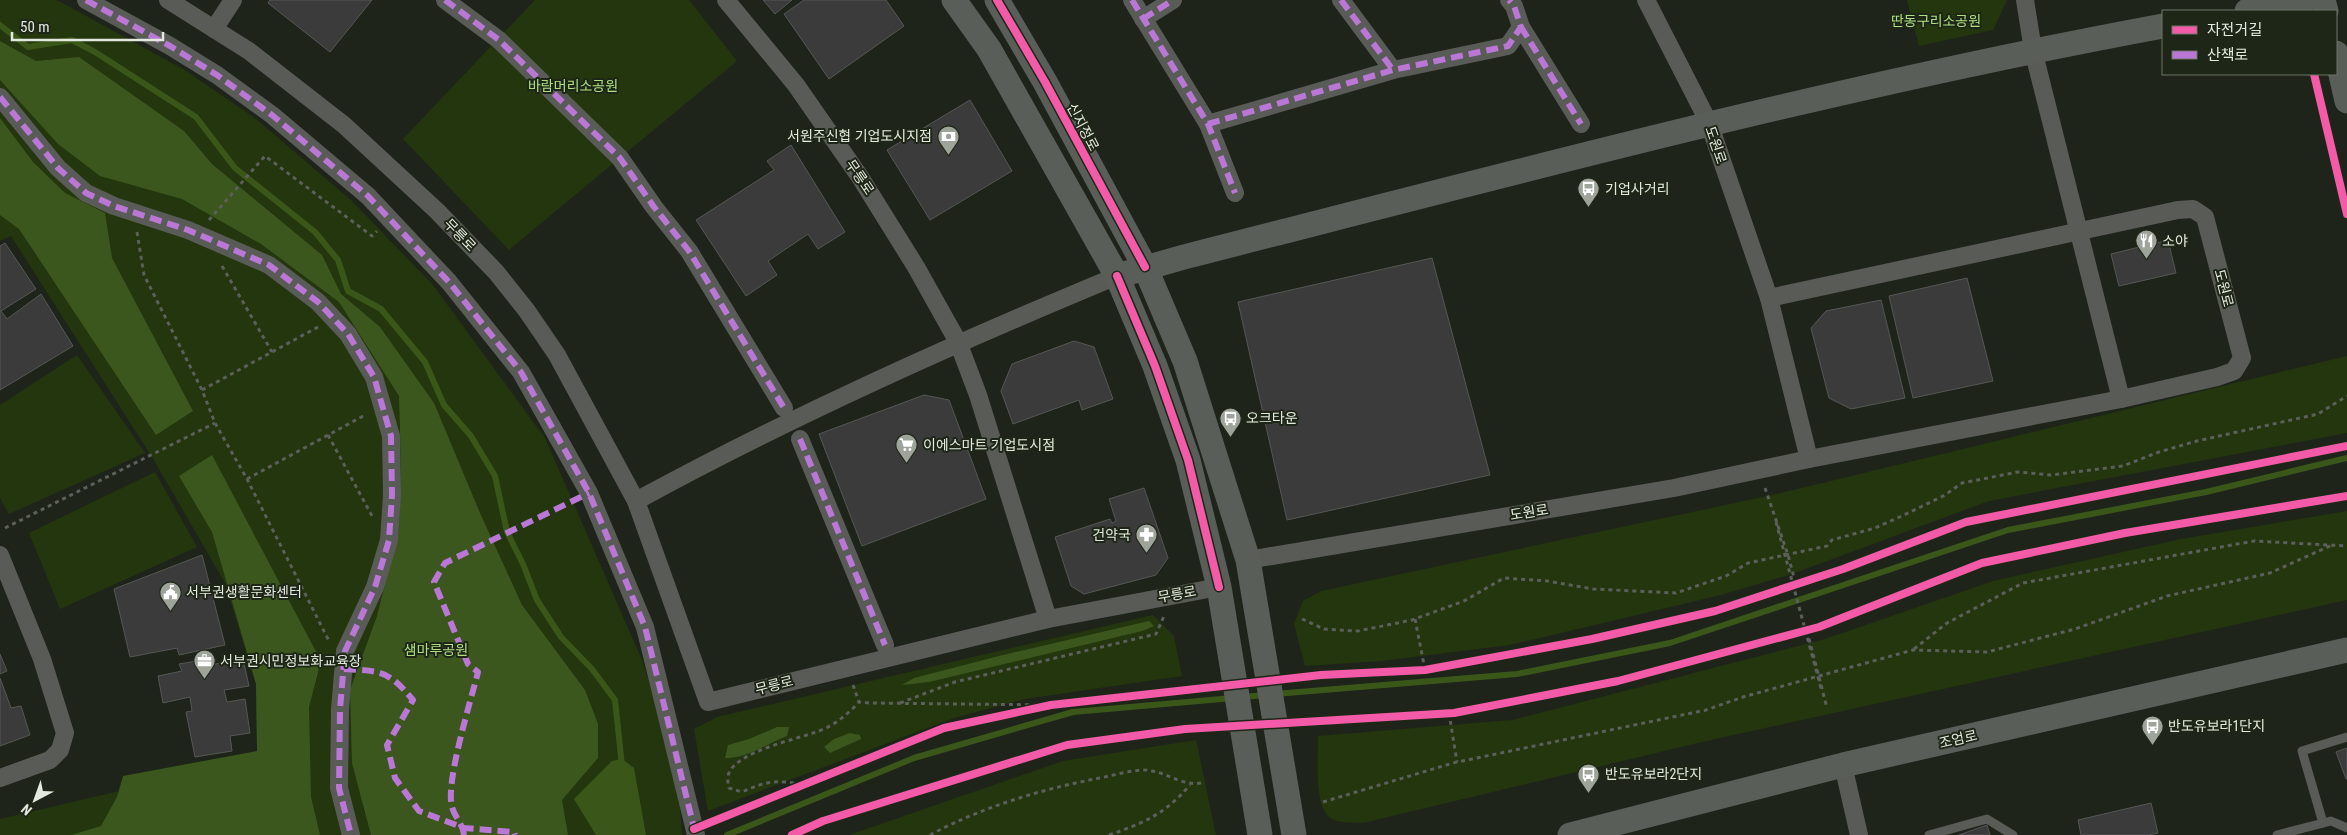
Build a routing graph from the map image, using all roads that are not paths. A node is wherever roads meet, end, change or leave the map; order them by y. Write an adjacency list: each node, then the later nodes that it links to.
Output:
1 (86, 0): 51 (street)
2 (168, 0): 19 (street, 무릉로)
3 (233, 0): 19 (street)
4 (446, 0): 35 (street)
5 (726, 0): 33 (street, 무릉로)
6 (954, 0): 31 (street)
7 (997, 0): 30 (street, 신지정로)
8 (1132, 0): 16 (street)
9 (1173, 0): 16 (street)
10 (1341, 0): 22 (street)
11 (1509, 0): 18 (street)
12 (1646, 0): 25 (street, 도원로)
13 (2024, 0): 20 (street)
14 (2304, 0): 15 (street)
15 (2252, 10)
16 (1143, 19): 26 (street)
17 (2162, 26): 20 (street)
18 (1521, 27): 22 (street); 27 (street)
19 (214, 28): 38 (street, 무릉로)
20 (2033, 50): 25 (street); 29 (street)
21 (2337, 57): 24 (street)
22 (1393, 70): 26 (street)
23 (0, 98): 52 (street)
24 (2347, 101)
25 (1709, 123): 30 (street); 32 (street, 도원로)
26 (1208, 124): 28 (street)
27 (1581, 124)
28 (1235, 193)
29 (2080, 231): 32 (street, 도원로); 34 (street); 34 (street, 도원로)
30 (1145, 267): 31 (street); 40 (street, 신지정로)
31 (1117, 276): 33 (street); 41 (street)
32 (1769, 298): 37 (street, 도원로)
33 (958, 342): 38 (street); 42 (street, 무릉로)
34 (2121, 399): 37 (street, 도원로)
35 (784, 408)
36 (800, 439): 43 (street)
37 (1809, 459): 40 (street, 도원로)
38 (636, 501): 42 (street, 무릉로)
39 (0, 555): 47 (street)
40 (1248, 560): 53 (street, 신지정로)
41 (1219, 587): 42 (street, 무릉로); 49 (street)
42 (1048, 618)
43 (885, 645)
44 (2347, 650): 46 (street, 조엄로)
45 (2347, 737): 48 (lane)
46 (1843, 765): 54 (street, 조엄로); 55 (street)
47 (0, 778)
48 (2323, 823): 50 (lane); 58 (lane)
49 (1259, 826)
50 (2347, 828)
51 (695, 832)
52 (351, 835)
53 (1294, 835)
54 (1570, 835)
55 (1859, 835)
56 (1929, 835): 57 (lane)
57 (2012, 835)
58 (2277, 835)

